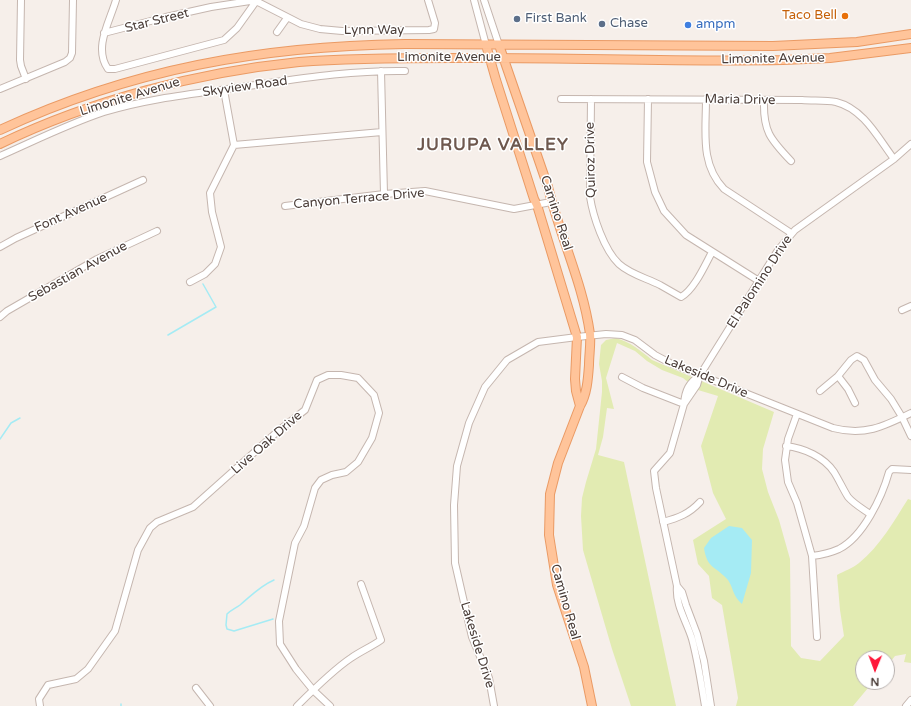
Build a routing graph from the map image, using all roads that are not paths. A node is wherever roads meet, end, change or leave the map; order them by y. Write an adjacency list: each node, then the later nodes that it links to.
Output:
1 (21, 0): 19 (street)
2 (73, 0): 19 (street)
3 (116, 0): 10 (street)
4 (428, 0): 8 (street, Lynn Way)
5 (474, 0): 12 (street, Camino Real)
6 (484, 0): 13 (street, Camino Real)
7 (257, 1): 8 (street, Lynn Way); 10 (street, Star Street); 10 (street)
8 (287, 18): 9 (street)
9 (277, 32)
10 (104, 34)
11 (911, 34): 13 (main road, Limonite Avenue)
12 (486, 45): 13 (main road, Limonite Avenue); 15 (main road, Camino Real); 27 (main road, Limonite Avenue)
13 (499, 45): 16 (main road, Camino Real)
14 (911, 48): 16 (main road, Limonite Avenue)
15 (490, 58): 16 (main road, Limonite Avenue); 29 (main road, Limonite Avenue); 38 (main road, Camino Real)
16 (503, 58): 37 (main road, Camino Real)
17 (381, 71): 18 (street, Skyview Road); 21 (street, Skyview Road); 28 (street)
18 (405, 71)
19 (26, 79): 20 (street)
20 (0, 89)
21 (224, 90): 30 (street); 32 (street, Skyview Road)
22 (561, 99): 23 (street, Maria Drive)
23 (591, 99): 24 (street, Maria Drive); 43 (street, Quiroz Drive)
24 (648, 99): 25 (street, Maria Drive); 43 (street)
25 (706, 99): 26 (street, Maria Drive); 41 (street)
26 (764, 100): 33 (street, Maria Drive); 34 (street)
27 (0, 130)
28 (382, 132): 30 (street); 36 (street)
29 (0, 144)
30 (234, 144): 45 (street)
31 (911, 144): 33 (street, El Palomino Drive)
32 (0, 156)
33 (894, 159): 41 (street, El Palomino Drive)
34 (791, 161)
35 (143, 180): 42 (street, Font Avenue)
36 (384, 194): 38 (street, Canyon Terrace Drive); 39 (street, Canyon Terrace Drive)
37 (551, 202): 38 (street, Canyon Terrace Drive); 49 (main road, Camino Real)
38 (537, 205): 50 (main road, Camino Real)
39 (285, 206)
40 (157, 231): 48 (street, Sebastian Avenue)
41 (791, 233): 44 (street, El Palomino Drive)
42 (0, 247)
43 (712, 252): 44 (street)
44 (759, 281): 51 (street, El Palomino Drive)
45 (190, 282)
46 (911, 306): 47 (street)
47 (902, 310)
48 (0, 317)
49 (590, 336): 50 (street, Lakeside Drive); 51 (street, Lakeside Drive); 57 (main road, Camino Real)
50 (577, 337): 57 (main road, Camino Real); 78 (street, Lakeside Drive)
51 (700, 375): 56 (street, El Palomino Drive); 59 (street, Lakeside Drive)
52 (838, 376): 54 (street); 55 (street); 60 (street)
53 (622, 377): 56 (street)
54 (820, 391)
55 (855, 403)
56 (684, 404): 66 (street, El Palomino Drive)
57 (580, 406): 79 (main road, Camino Real)
58 (911, 413): 60 (street, Lakeside Drive)
59 (798, 414): 60 (street, Lakeside Drive); 62 (street)
60 (902, 417): 61 (street)
61 (911, 436)
62 (786, 446): 65 (street); 67 (street)
63 (911, 470): 65 (street)
64 (700, 502): 66 (street)
65 (870, 514): 67 (street)
66 (663, 522): 69 (street, El Palomino Drive)
67 (812, 556): 70 (street)
68 (361, 584): 72 (street)
69 (677, 586): 80 (street, El Palomino Drive); 81 (street, El Palomino Drive)
70 (817, 637)
71 (196, 688): 75 (street)
72 (313, 690): 74 (street, Live Oak Drive); 76 (street); 77 (street, Live Oak Drive)
73 (911, 700): 82 (street)
74 (40, 706)
75 (210, 706)
76 (297, 706)
77 (330, 706)
78 (494, 706)
79 (592, 706)
80 (705, 706)
81 (711, 706)
82 (906, 706)

